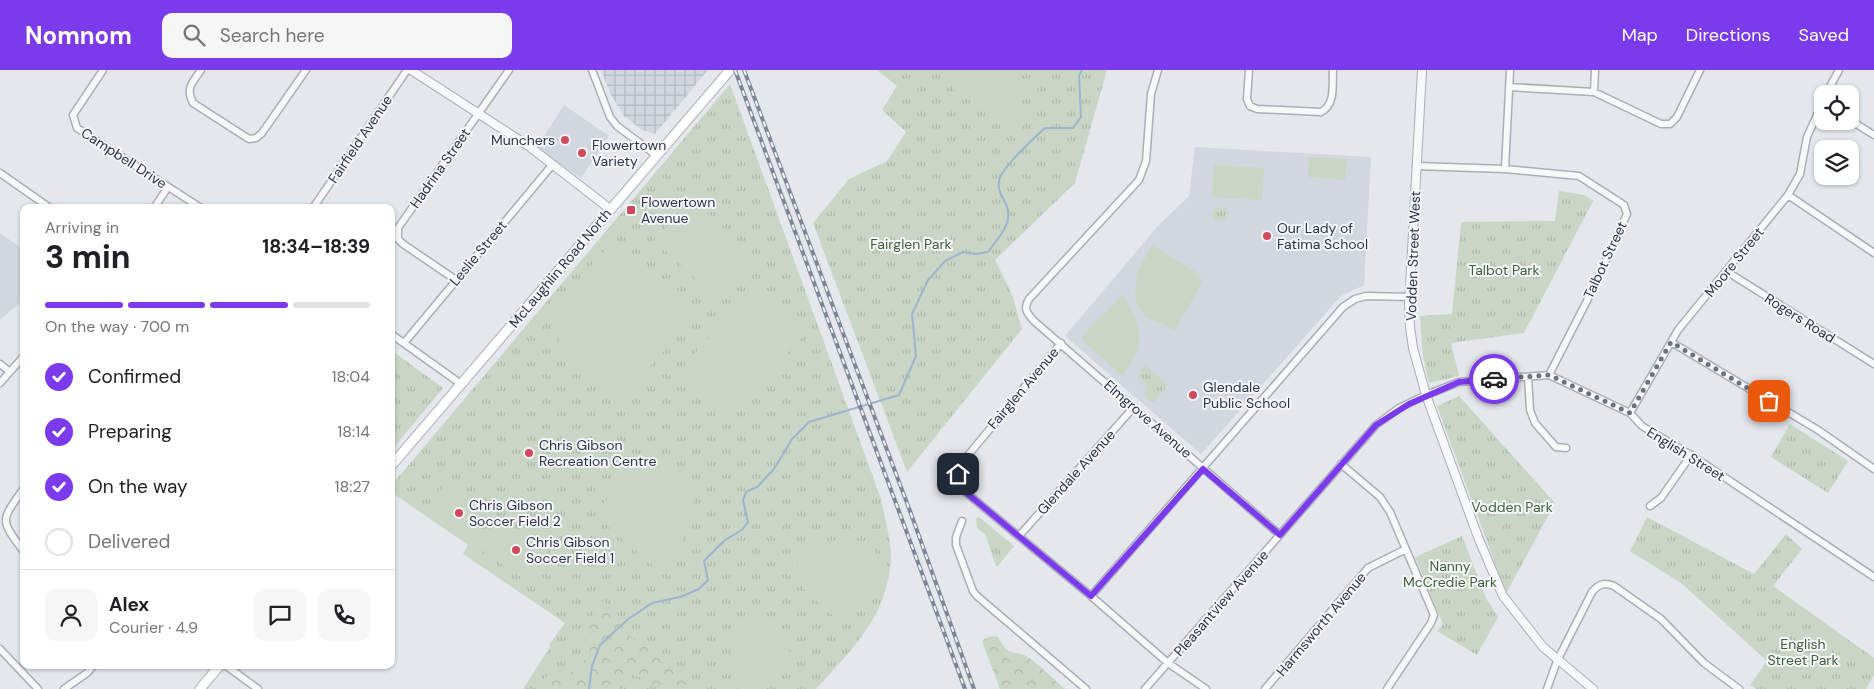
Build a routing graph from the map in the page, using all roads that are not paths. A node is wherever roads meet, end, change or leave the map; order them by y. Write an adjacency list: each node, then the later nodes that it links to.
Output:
1 (103, 70): 28 (street, Campbell Drive)
2 (201, 70): 3 (street)
3 (306, 70)
4 (409, 70): 19 (street); 33 (street, Fairfield Avenue)
5 (509, 70): 19 (street)
6 (592, 70): 23 (street)
7 (730, 70): 23 (main road, McLaughlin Road North)
8 (1158, 70): 42 (street, Fairglen Avenue)
9 (1249, 70): 10 (street)
10 (1333, 70)
11 (1422, 70): 25 (street, Vodden Street West)
12 (1510, 70): 17 (street)
13 (1595, 70): 18 (street)
14 (1700, 70): 18 (street)
15 (1839, 70): 16 (street)
16 (1831, 85)
17 (1510, 87): 18 (street); 26 (street)
18 (1594, 92)
19 (478, 115): 24 (street); 37 (street, Hadrina Street)
20 (1814, 122): 29 (street, Moore Street)
21 (1859, 126): 22 (street)
22 (1874, 136)
23 (656, 155): 34 (main road, McLaughlin Road North)
24 (553, 164): 34 (street); 37 (street, Leslie Street)
25 (1416, 166): 26 (street, Talbot Street); 38 (street, Vodden Street West)
26 (1505, 169): 47 (street, Talbot Street)
27 (0, 174): 30 (street)
28 (168, 187): 31 (street); 32 (street, Campbell Drive)
29 (1788, 195): 35 (street); 36 (street, Moore Street)
30 (44, 204)
31 (157, 204)
32 (195, 204)
33 (316, 204)
34 (610, 210): 50 (main road, McLaughlin Road North)
35 (1874, 253)
36 (1726, 271): 41 (street, Moore Street); 45 (street, Rogers Road)
37 (456, 280): 40 (street, Leslie Street)
38 (1410, 297): 51 (street, Vodden Street West); 58 (street)
39 (395, 336): 40 (street)
40 (404, 342): 50 (street)
41 (1671, 342): 53 (street, Moore Street); 59 (street)
42 (1061, 343): 52 (street, Elmgrove Avenue); 64 (street, Fairglen Avenue)
43 (20, 360): 46 (street)
44 (0, 364): 46 (street)
45 (1874, 364)
46 (9, 371): 49 (street)
47 (1549, 375): 48 (street); 53 (street, English Street)
48 (1528, 377): 51 (street); 54 (street)
49 (0, 382)
50 (462, 384): 56 (main road, McLaughlin Road North)
51 (1426, 395): 57 (street, Pleasantview Avenue); 70 (street, Vodden Street West)
52 (1134, 407): 58 (street, Elmgrove Avenue); 64 (street, Glendale Avenue)
53 (1630, 413): 55 (street, English Street)
54 (1566, 448)
55 (1691, 455): 61 (street); 67 (street, English Street)
56 (395, 461)
57 (1341, 464): 63 (street, Pleasantview Avenue); 66 (street)
58 (1203, 469): 63 (street, Elmgrove Avenue); 68 (street)
59 (1874, 469)
60 (20, 493): 65 (street)
61 (1650, 506)
62 (962, 521): 79 (street)
63 (1280, 535): 71 (street, Pleasantview Avenue)
64 (1019, 536): 68 (street, Fairglen Avenue)
65 (20, 548)
66 (1406, 549): 82 (street, Harmsworth Avenue); 83 (street)
67 (1874, 577)
68 (1091, 596): 71 (street, Fairglen Avenue)
69 (0, 649): 75 (street)
70 (1558, 661): 84 (street); 85 (street, Vodden Street West); 86 (street)
71 (1168, 663): 80 (street, Pleasantview Avenue); 81 (street, Fairglen Avenue)
72 (90, 669): 76 (street)
73 (217, 669): 77 (main road)
74 (230, 669): 78 (street)
75 (38, 689)
76 (64, 689)
77 (200, 689)
78 (258, 689)
79 (1086, 689)
80 (1145, 689)
81 (1206, 689)
82 (1265, 689)
83 (1387, 689)
84 (1547, 689)
85 (1594, 689)
86 (1739, 689)

